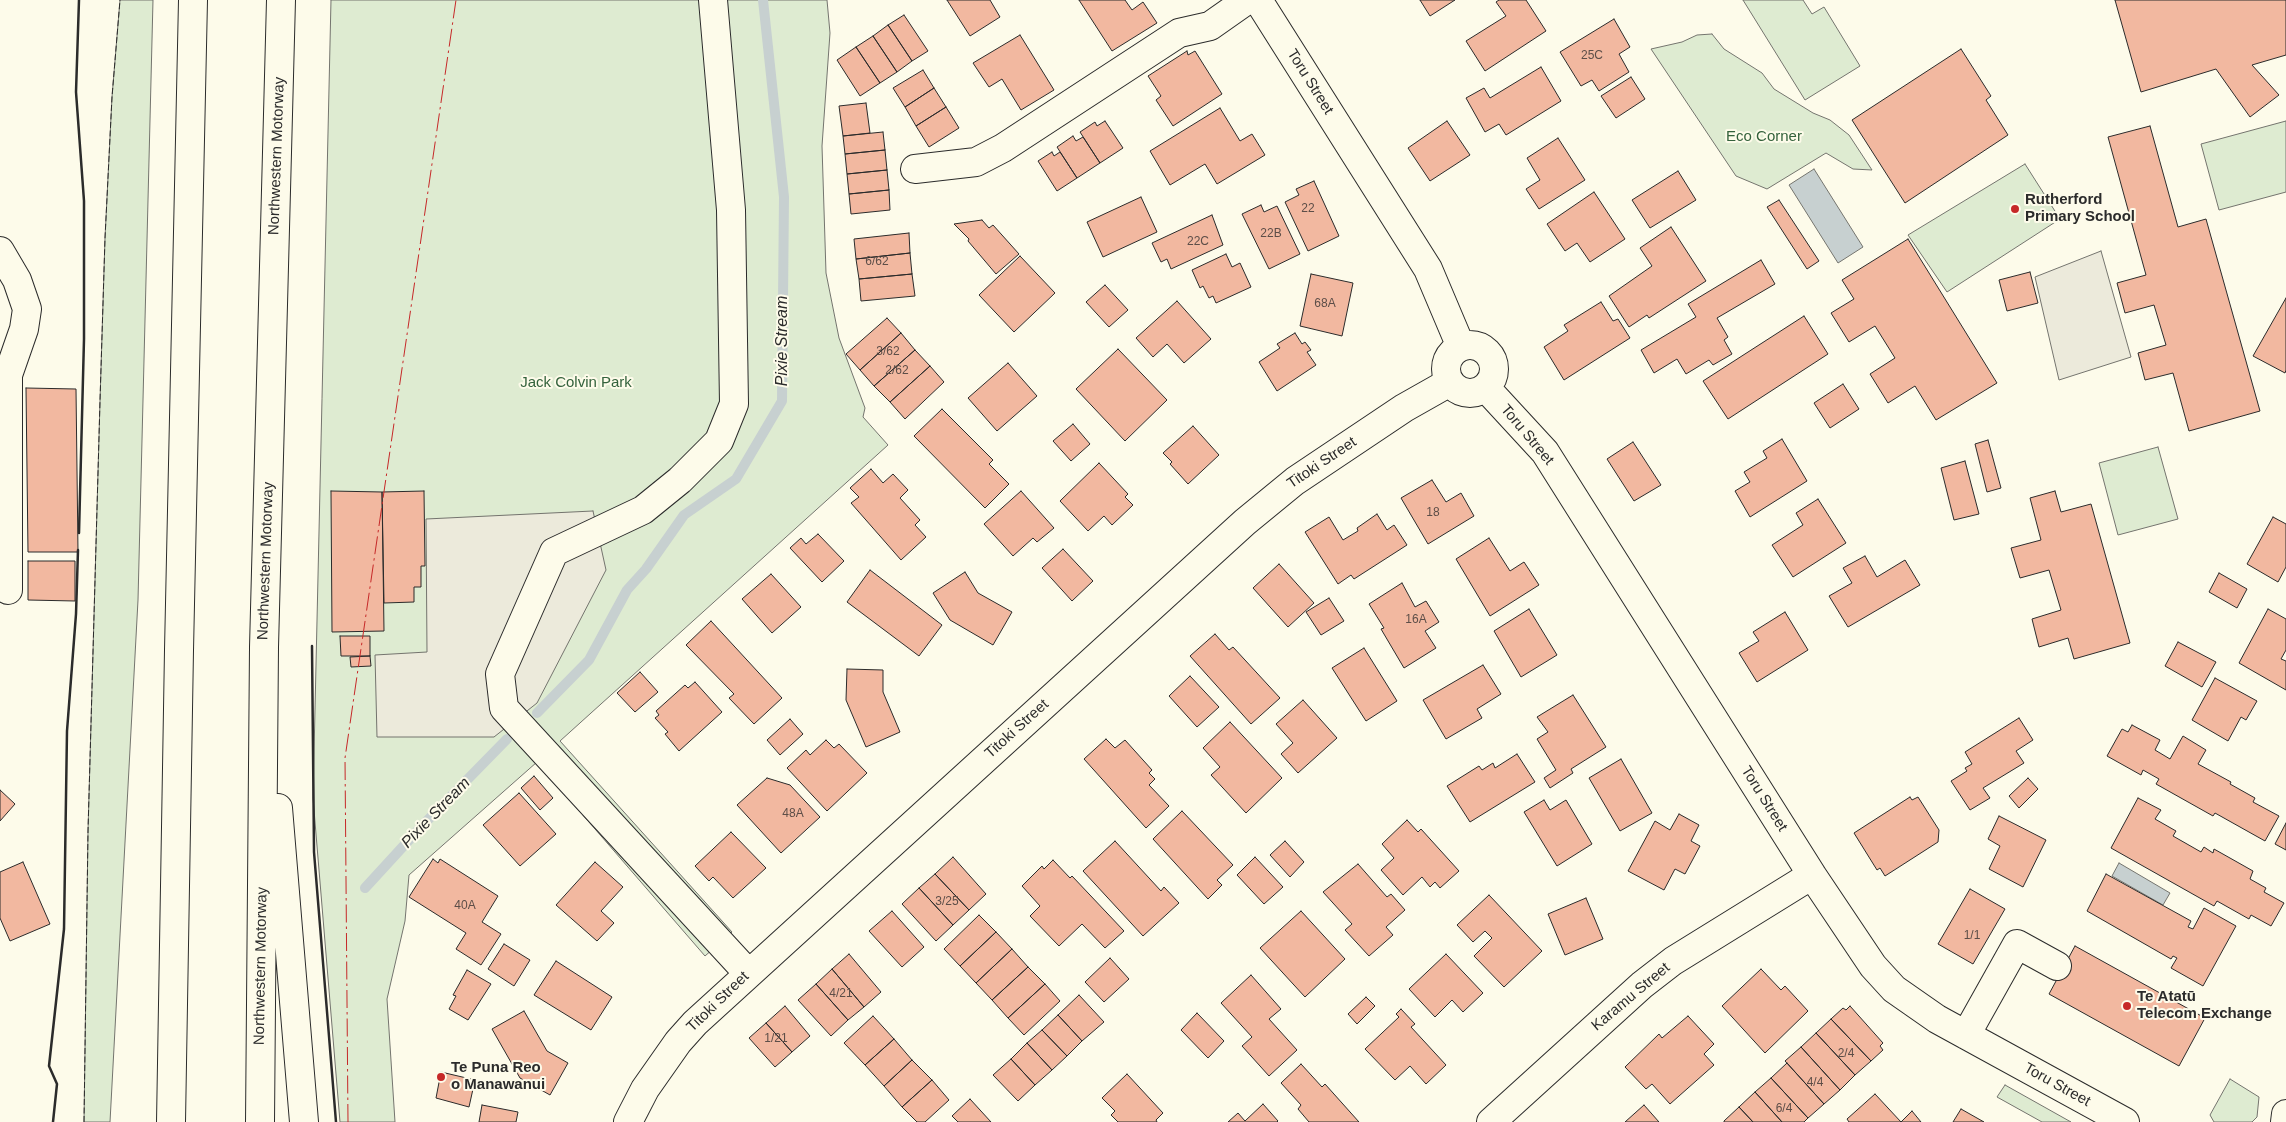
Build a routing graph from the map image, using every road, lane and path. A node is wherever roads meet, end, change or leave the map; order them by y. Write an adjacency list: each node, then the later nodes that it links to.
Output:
1 (193, 0): 13 (main road)
2 (281, 0): 12 (main road, Northwestern Motorway)
3 (713, 0): 16 (main road)
4 (1247, 0): 6 (main road)
5 (1258, 0): 8 (main road, Toru Street)
6 (915, 169)
7 (0, 251): 11 (main road)
8 (1461, 347): 9 (main road); 10 (main road)
9 (1450, 382): 10 (main road); 16 (main road, Titoki Street)
10 (1486, 388): 14 (main road, Toru Street)
11 (8, 590)
12 (264, 647): 21 (main road, Northwestern Motorway); 22 (main road)
13 (177, 748): 19 (main road); 20 (main road)
14 (1812, 875): 17 (main road, Toru Street); 24 (main road, Karamu Street)
15 (2057, 966): 17 (main road)
16 (748, 973): 23 (main road, Titoki Street)
17 (1966, 1035): 25 (main road, Toru Street)
18 (2286, 1114): 26 (main road)
19 (153, 1122)
20 (171, 1122)
21 (260, 1122)
22 (304, 1122)
23 (628, 1122)
24 (1491, 1122)
25 (2126, 1122)
26 (2285, 1122)

